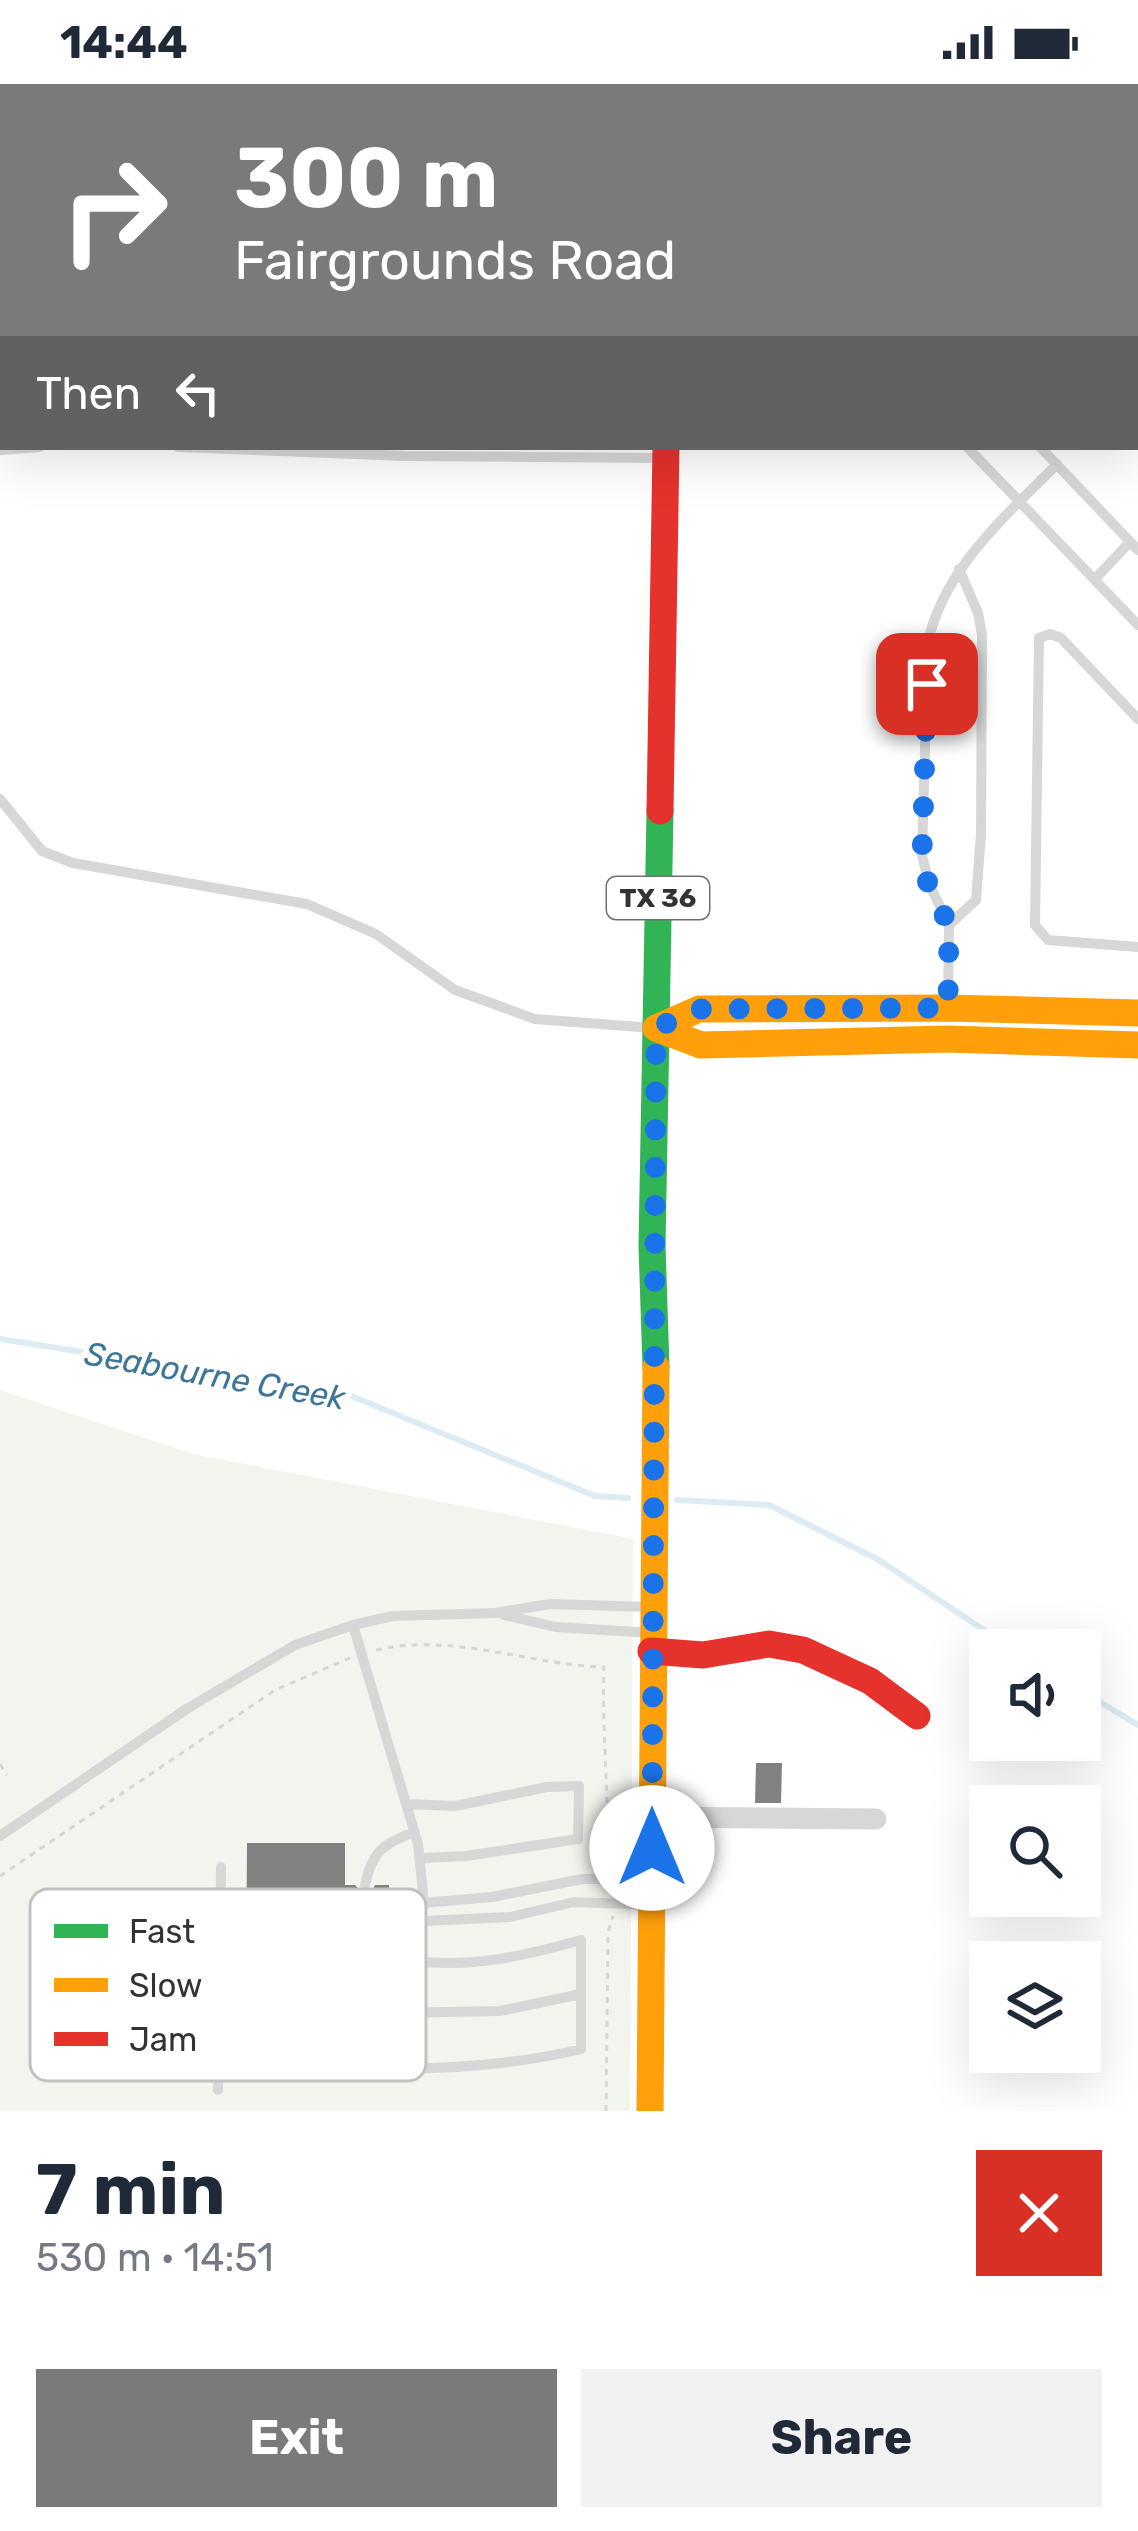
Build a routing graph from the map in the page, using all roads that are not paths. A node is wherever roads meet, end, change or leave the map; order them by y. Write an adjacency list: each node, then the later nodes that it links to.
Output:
1 (254, 450): 4 (lane)
2 (970, 450): 6 (lane)
3 (1043, 450): 5 (lane)
4 (665, 453): 17 (main road, TX 36)
5 (1057, 464): 6 (lane); 7 (lane)
6 (1020, 502): 8 (lane); 9 (lane)
7 (1134, 546): 9 (lane)
8 (959, 569): 13 (lane); 13 (lane)
9 (1095, 579): 10 (lane)
10 (1138, 625)
11 (1138, 718): 14 (lane)
12 (0, 799): 17 (lane)
13 (949, 925): 15 (lane)
14 (1138, 947)
15 (948, 1008): 16 (main road); 17 (main road); 18 (lane)
16 (1138, 1013)
17 (656, 1028): 18 (main road); 22 (main road, TX 36)
18 (948, 1039): 19 (main road)
19 (1138, 1045)
20 (495, 1613): 21 (lane); 22 (lane); 22 (lane)
21 (353, 1624): 24 (lane); 28 (lane)
22 (652, 1630): 23 (main road); 25 (main road, TX 36)
23 (917, 1716)
24 (407, 1804): 27 (lane); 29 (lane)
25 (653, 1817): 26 (street); 34 (main road, TX 36)
26 (876, 1819)
27 (415, 1832): 29 (lane); 31 (lane)
28 (0, 1836)
29 (420, 1858): 33 (lane)
30 (220, 1867): 32 (lane)
31 (364, 1885)
32 (220, 1889)
33 (422, 1889)
34 (652, 1892): 35 (lane); 36 (lane); 43 (main road, TX 36)
35 (426, 1903)
36 (426, 1922)
37 (426, 1961): 38 (lane)
38 (581, 1994): 39 (lane); 40 (lane)
39 (426, 2012)
40 (426, 2066)
41 (218, 2081): 42 (lane)
42 (218, 2090)
43 (650, 2111)

